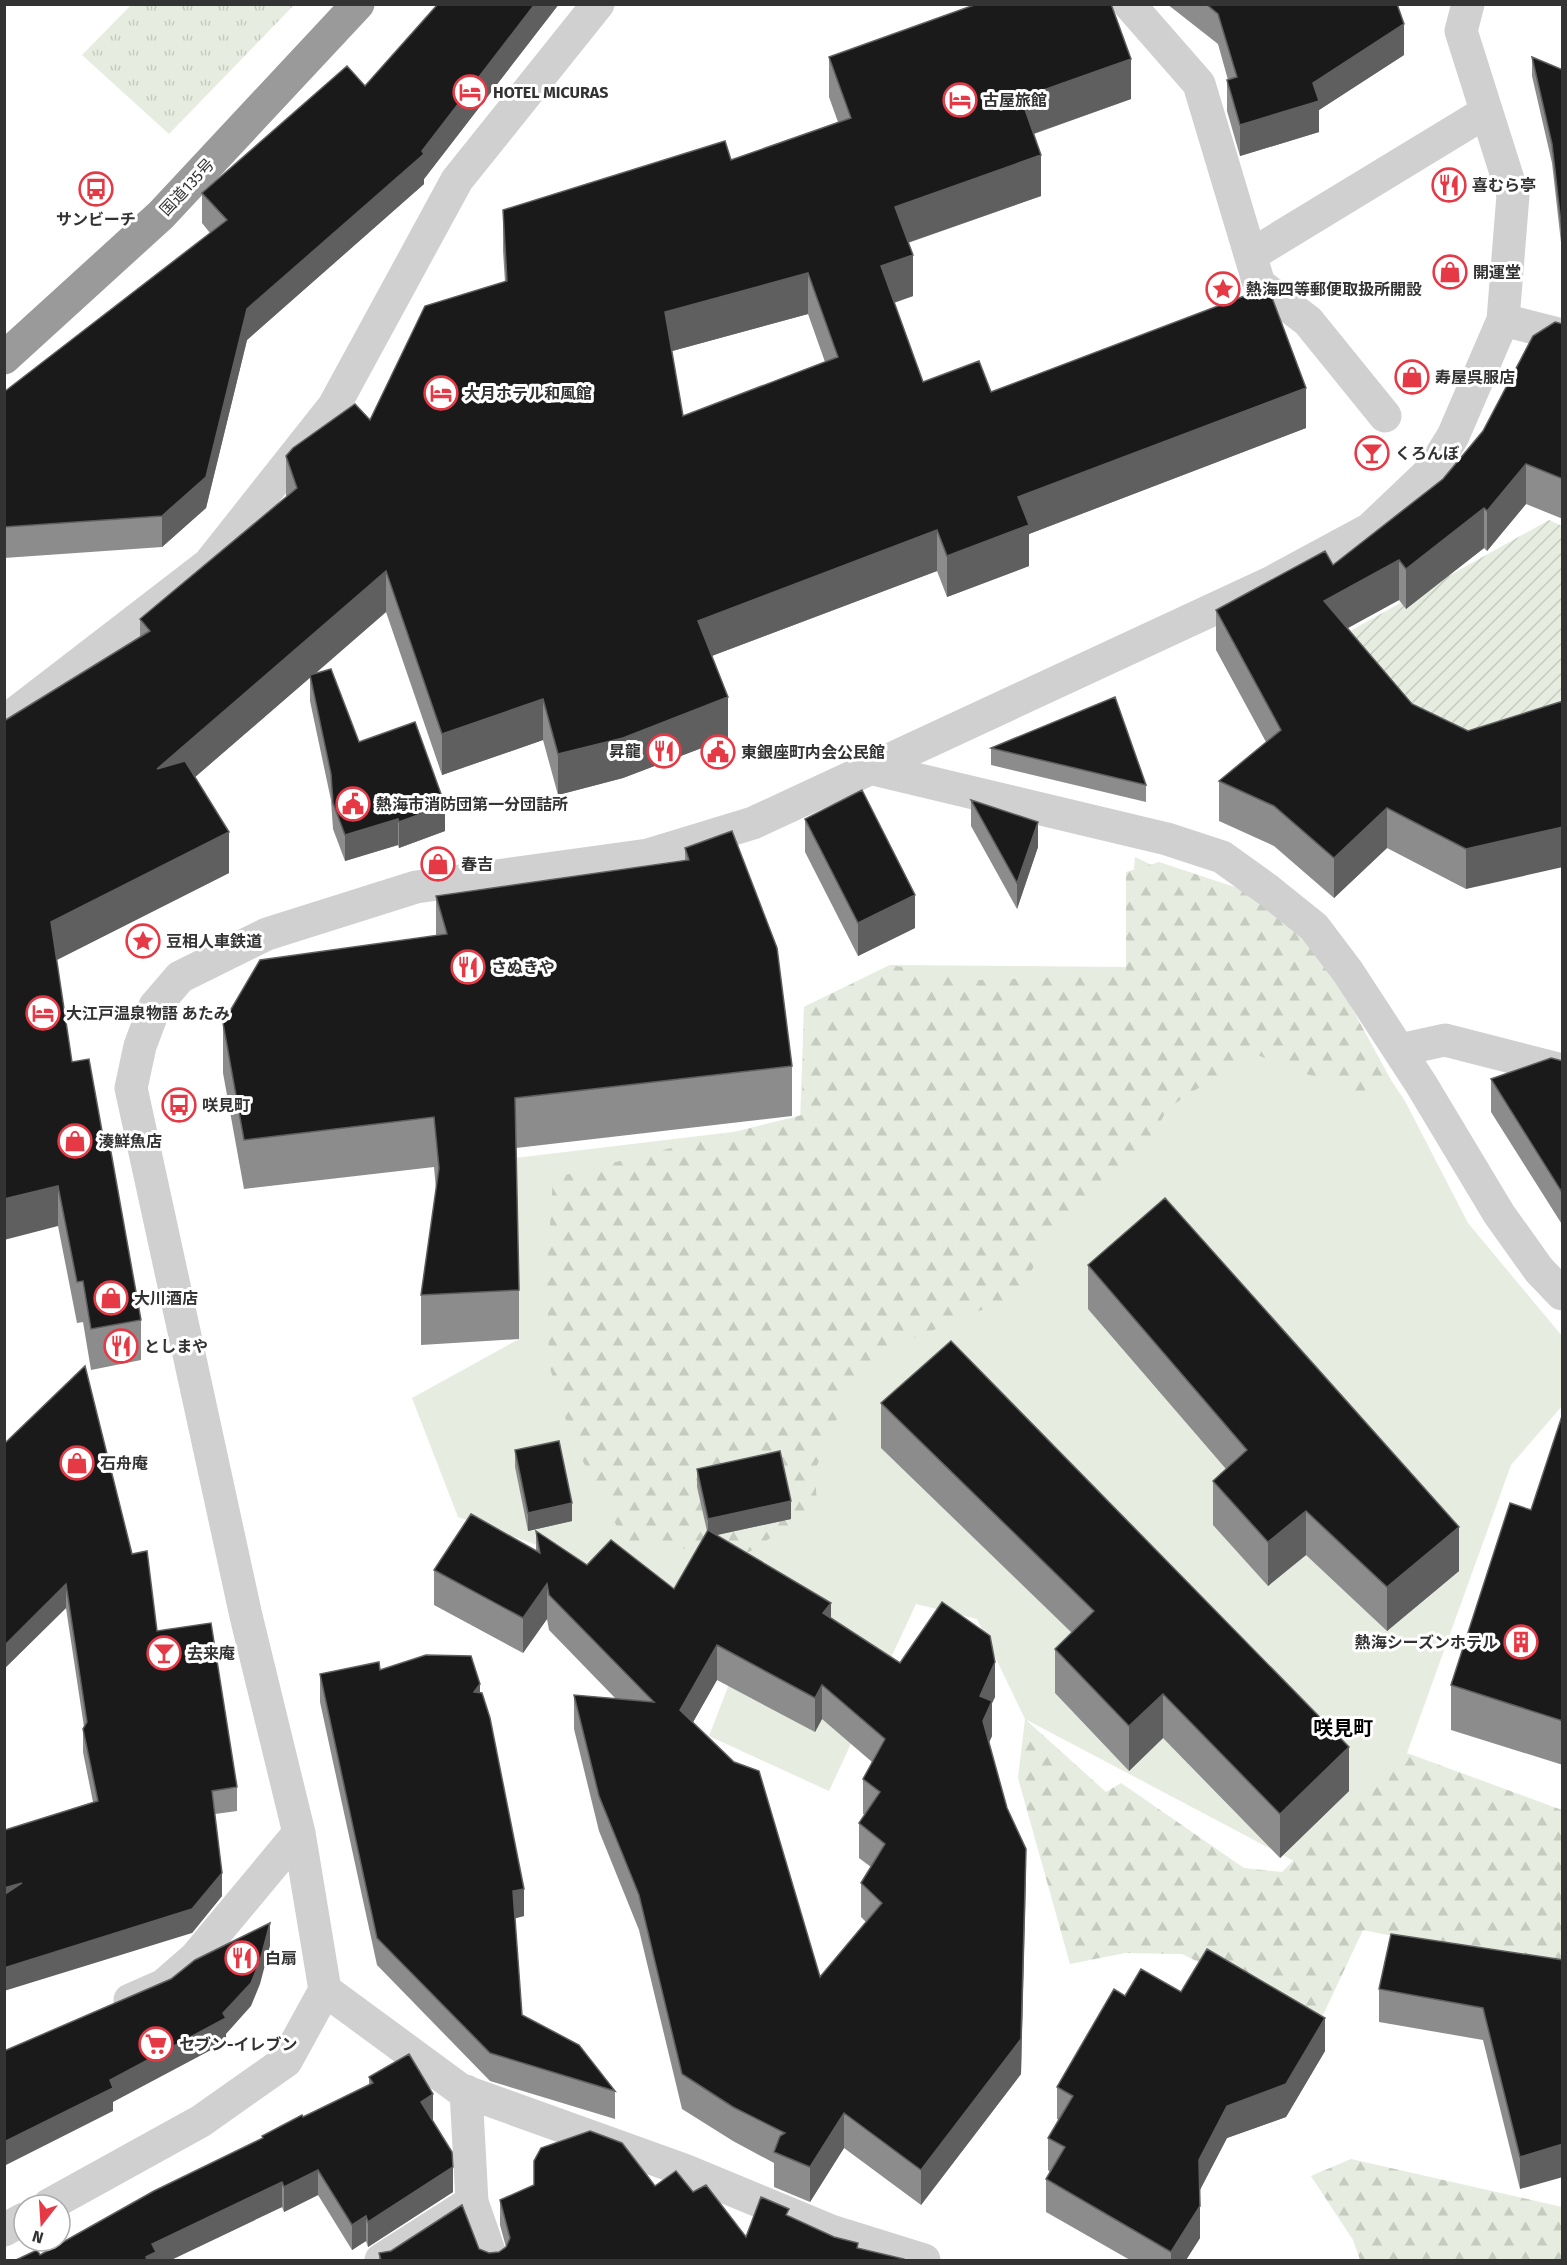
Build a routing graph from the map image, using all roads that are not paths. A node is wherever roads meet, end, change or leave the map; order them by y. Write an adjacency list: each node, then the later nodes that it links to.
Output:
1 (358, 4): 9 (highway, 国道135号)
2 (598, 4): 11 (street)
3 (1129, 4): 6 (street)
4 (1468, 4): 5 (street)
5 (1486, 112): 6 (street); 7 (street)
6 (1251, 255): 10 (street)
7 (1503, 320): 8 (street); 12 (street)
8 (1563, 335)
9 (4, 358)
10 (1385, 416)
11 (4, 722)
12 (869, 768): 13 (street); 16 (street)
13 (1399, 1050): 14 (street); 15 (street)
14 (1563, 1070)
15 (1563, 1294)
16 (299, 1833): 17 (street); 18 (street)
17 (325, 1989): 19 (street); 20 (street)
18 (104, 2011)
19 (466, 2091): 21 (street); 24 (street)
20 (71, 2193)
21 (472, 2202): 22 (street); 23 (street)
22 (381, 2260)
23 (492, 2260)
24 (924, 2260)

